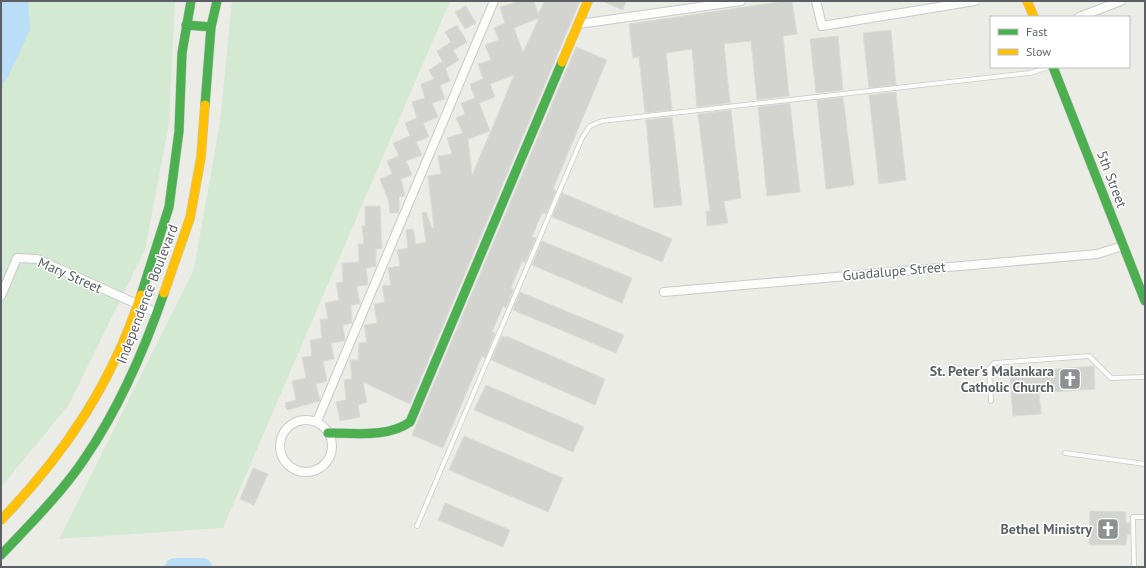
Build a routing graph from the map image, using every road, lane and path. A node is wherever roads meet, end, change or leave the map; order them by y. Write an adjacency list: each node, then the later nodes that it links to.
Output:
1 (192, 1): 13 (main road, Independence Boulevard)
2 (217, 1): 14 (main road, Independence Boulevard)
3 (494, 1): 25 (street)
4 (588, 1): 12 (main road)
5 (741, 1): 12 (street)
6 (816, 1): 7 (street)
7 (975, 1)
8 (1027, 1): 10 (main road)
9 (1121, 1): 11 (street)
10 (1034, 16)
11 (1082, 16)
12 (579, 24): 26 (main road)
13 (186, 25): 14 (main road); 21 (main road, Independence Boulevard)
14 (211, 26): 22 (main road, Independence Boulevard)
15 (1046, 68): 31 (lane)
16 (1053, 68): 17 (main road, 5th Street)
17 (1123, 246): 18 (street, Guadalupe Street); 20 (main road, 5th Street)
18 (664, 292)
19 (1, 296): 21 (street, Mary Street)
20 (1145, 301)
21 (138, 305): 22 (street); 30 (main road, Independence Boulevard)
22 (157, 313): 32 (main road, Independence Boulevard)
23 (1145, 377): 24 (lane)
24 (991, 401)
25 (317, 422): 26 (street); 26 (street)
26 (328, 433)
27 (1066, 453): 28 (lane)
28 (1145, 464)
29 (1145, 517): 33 (lane)
30 (1, 520)
31 (417, 526)
32 (2, 554)
33 (1134, 567)

